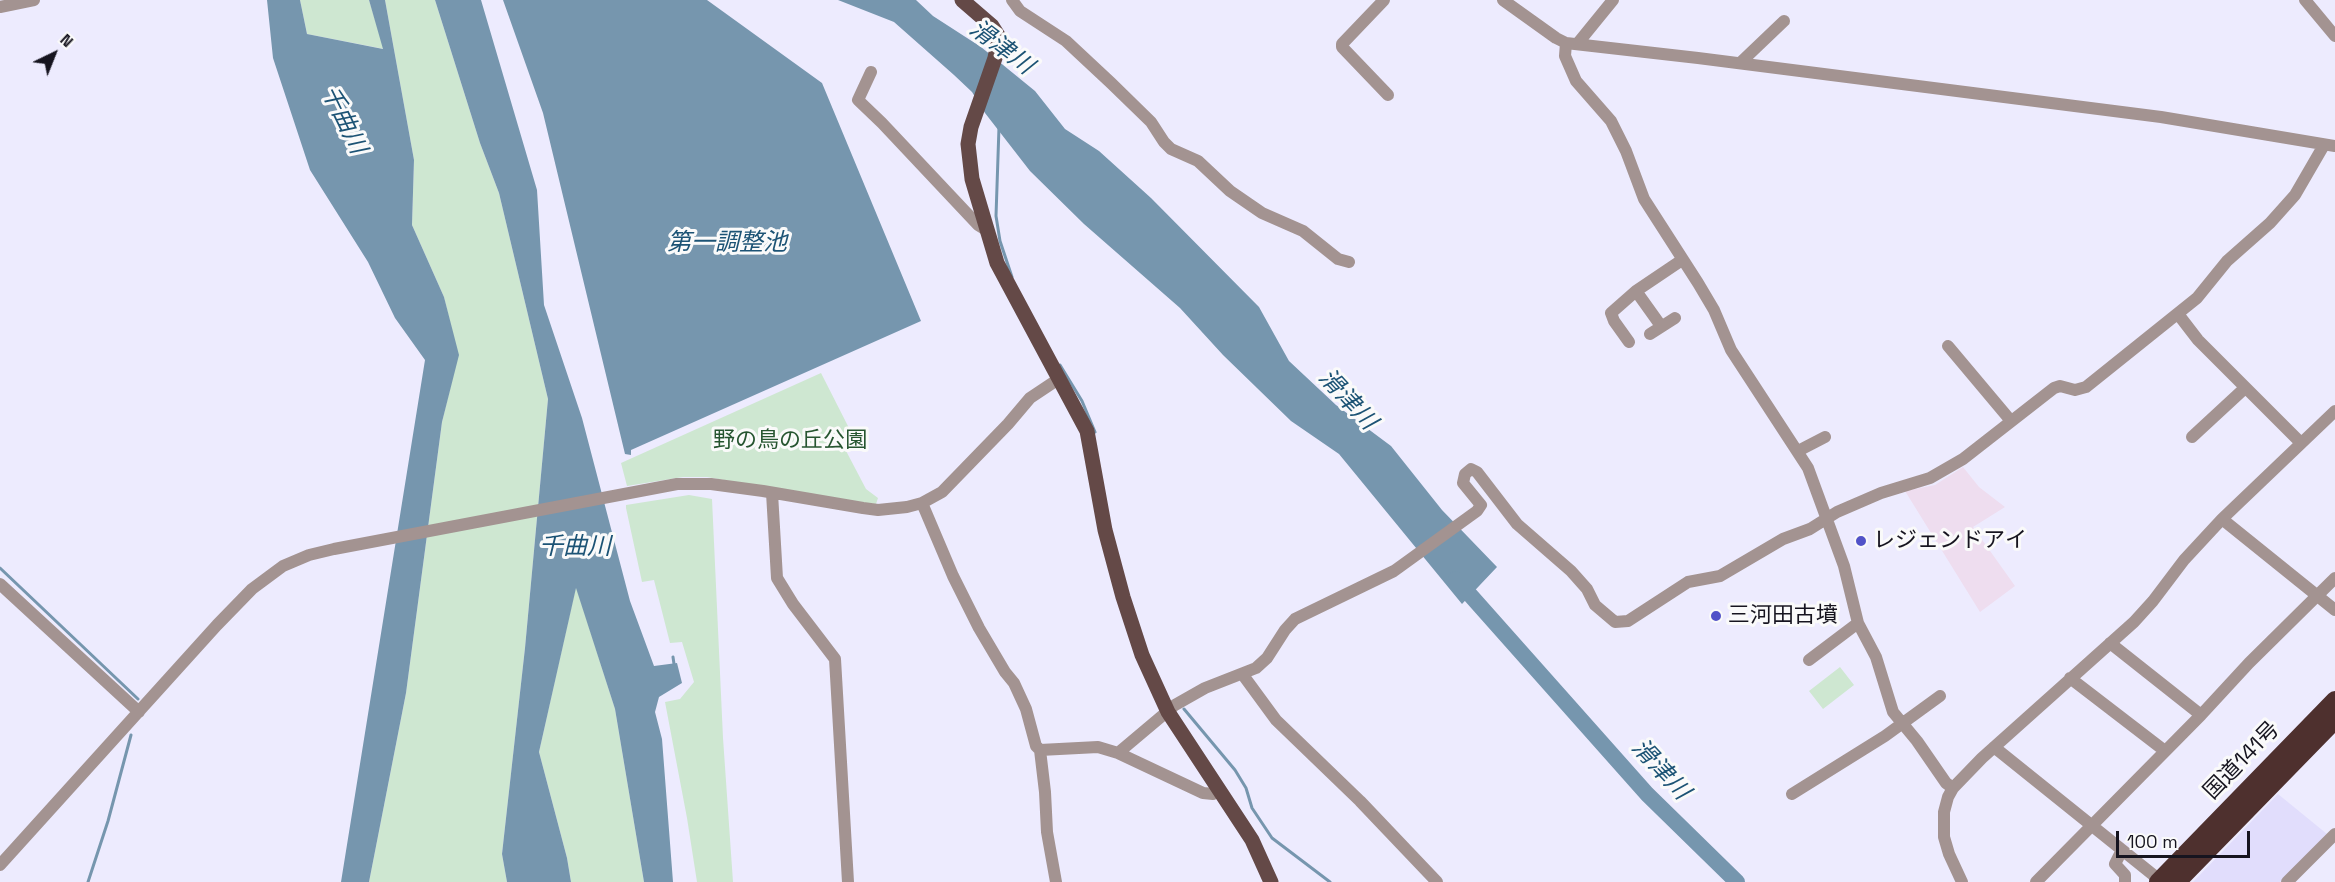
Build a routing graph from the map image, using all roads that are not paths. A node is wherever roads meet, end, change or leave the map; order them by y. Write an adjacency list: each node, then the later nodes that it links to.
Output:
1 (34, 0): 8 (street)
2 (962, 0): 16 (main road)
3 (1012, 0): 18 (street)
4 (1384, 0): 14 (street)
5 (1503, 0): 11 (street)
6 (1613, 0): 11 (street)
7 (2306, 0): 10 (street)
8 (0, 7)
9 (1784, 21): 12 (street)
10 (2335, 36)
11 (1572, 43): 12 (street); 17 (street)
12 (1740, 63): 15 (street)
13 (871, 72): 16 (street)
14 (1388, 95)
15 (2330, 145): 20 (street)
16 (986, 230): 24 (main road)
17 (1682, 260): 19 (street); 31 (street)
18 (1349, 262)
19 (1636, 291): 21 (street); 22 (street)
20 (2178, 314): 25 (street); 27 (street)
21 (1675, 318)
22 (1629, 342)
23 (1948, 346): 27 (street)
24 (1059, 378): 33 (street); 48 (main road)
25 (2245, 388): 29 (street); 30 (street)
26 (2335, 411): 30 (street)
27 (2012, 421): 34 (street)
28 (1826, 437): 31 (street)
29 (2192, 437)
30 (2301, 442): 35 (street)
31 (1798, 451): 34 (street)
32 (772, 493): 33 (street); 47 (street); 64 (street)
33 (922, 503): 53 (street)
34 (1828, 519): 40 (street); 43 (street)
35 (2222, 519): 38 (street); 41 (street)
36 (2335, 578): 38 (street)
37 (0, 584): 47 (street)
38 (2317, 596): 39 (street); 49 (street)
39 (2335, 610)
40 (1858, 622): 42 (street); 51 (street)
41 (2110, 643): 44 (street); 49 (street)
42 (1809, 660)
43 (1243, 675): 48 (street); 67 (street)
44 (2070, 678): 52 (street); 54 (street)
45 (1940, 696): 51 (street)
46 (2335, 700): 63 (highway, 国道141号)
47 (139, 712): 62 (street)
48 (1168, 712): 55 (street); 57 (main road)
49 (2201, 715): 54 (street)
50 (2335, 720): 63 (highway, 国道141号)
51 (1902, 724): 56 (street); 58 (street)
52 (1994, 747): 56 (street); 59 (street)
53 (1040, 750): 55 (street); 65 (street)
54 (2165, 752): 59 (street)
55 (1118, 753): 57 (street)
56 (1953, 788): 68 (street)
57 (1218, 790): 66 (main road)
58 (1792, 794)
59 (2091, 827): 61 (street); 69 (street)
60 (2335, 834): 71 (street)
61 (2122, 850): 63 (street); 70 (street)
62 (0, 865)
63 (2161, 879)
64 (848, 882)
65 (1056, 882)
66 (1271, 882)
67 (1437, 882)
68 (1962, 882)
69 (2036, 882)
70 (2125, 882)
71 (2287, 882)

